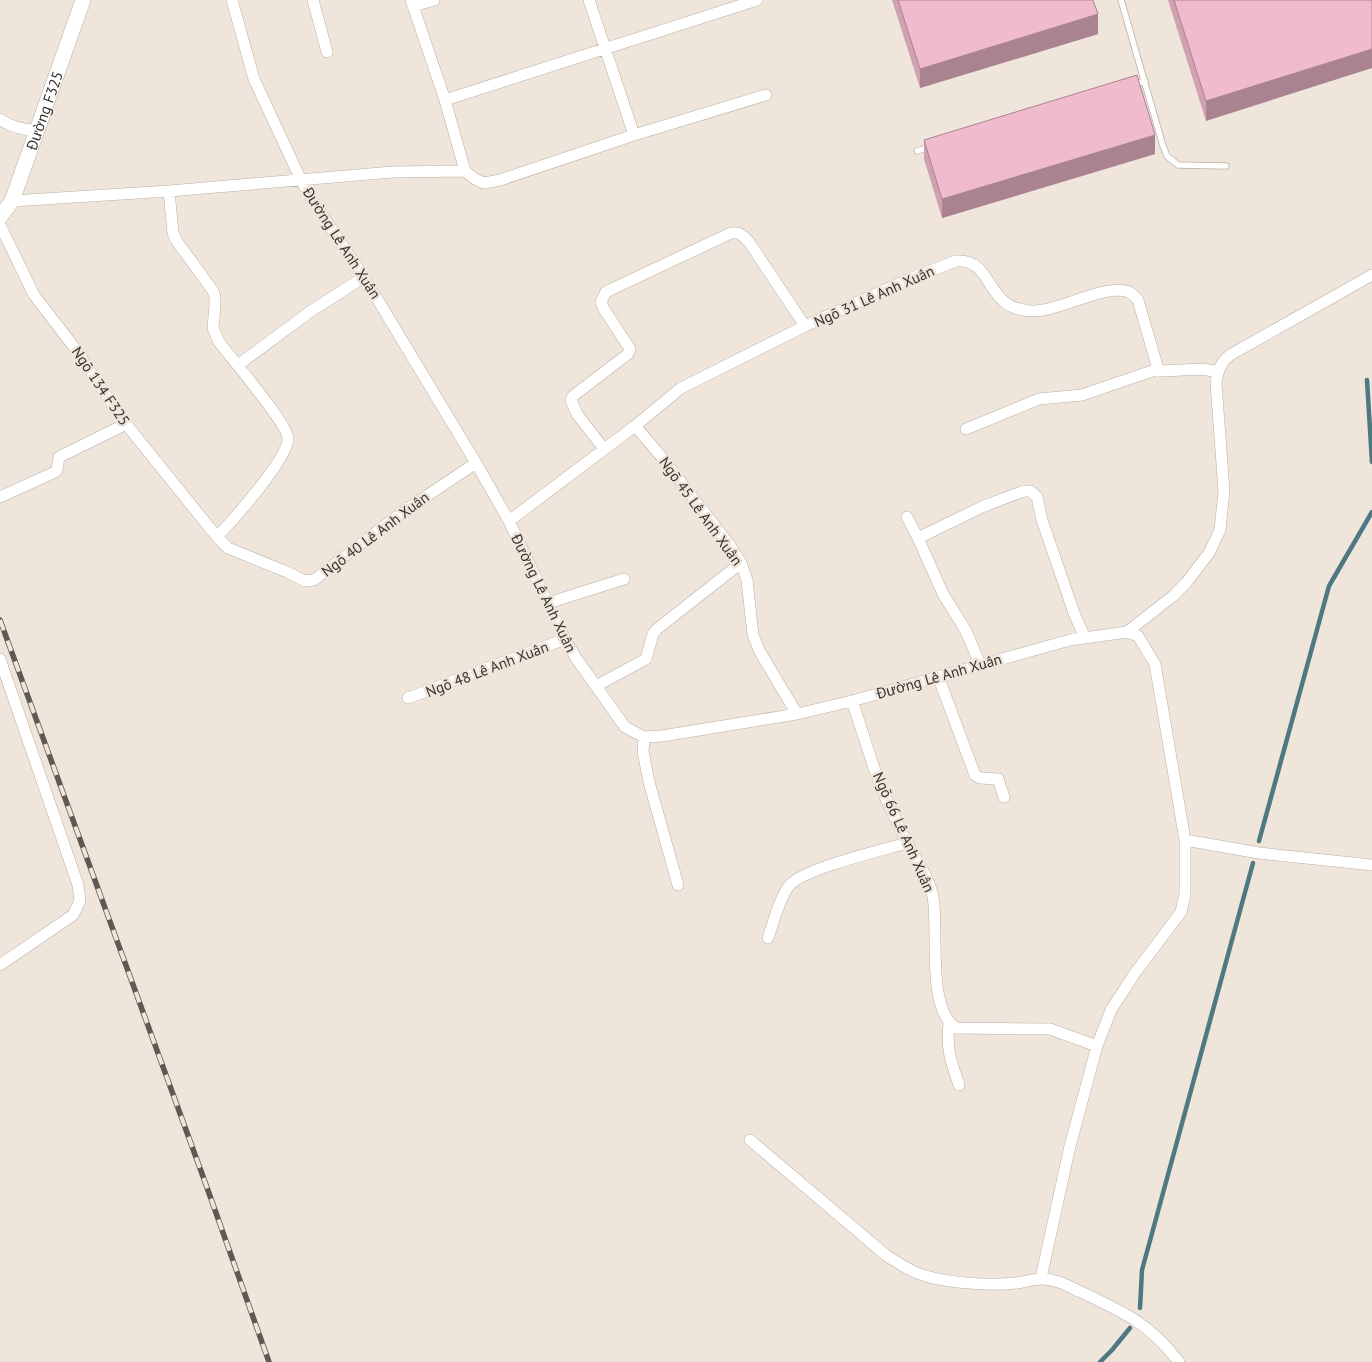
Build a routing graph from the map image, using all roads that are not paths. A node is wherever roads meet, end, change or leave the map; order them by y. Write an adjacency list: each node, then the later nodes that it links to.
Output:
1 (83, 0): 16 (main road, Đường F325)
2 (232, 0): 22 (street, Đường Lê Anh Xuân)
3 (313, 0): 10 (street)
4 (434, 0): 8 (street)
5 (589, 0): 9 (street)
6 (758, 0): 9 (street)
7 (1121, 0): 11 (lane)
8 (412, 3): 14 (street)
9 (604, 49): 14 (street); 17 (street)
10 (326, 52)
11 (1145, 81): 12 (lane); 20 (lane)
12 (1126, 87)
13 (766, 95): 17 (street)
14 (445, 100): 21 (street)
15 (0, 119): 16 (street)
16 (38, 131): 24 (main road, Đường F325)
17 (634, 136): 21 (street)
18 (936, 145): 19 (lane)
19 (917, 151)
20 (1226, 166)
21 (465, 171): 22 (street)
22 (301, 180): 23 (street); 28 (street, Đường Lê Anh Xuân)
23 (169, 191): 24 (street); 30 (street)
24 (12, 201): 25 (main road, Đường F325)
25 (0, 217)
26 (0, 225): 33 (street, Ngõ 134 F325)
27 (1372, 275): 32 (street)
28 (364, 277): 30 (street); 37 (street, Đường Lê Anh Xuân)
29 (805, 326): 31 (street, Ngõ 31 Lê Anh Xuân); 34 (street, Ngõ 31 Lê Anh Xuân); 36 (street)
30 (238, 366): 41 (street)
31 (1158, 369): 32 (street); 35 (street)
32 (1218, 372): 46 (street)
33 (126, 424): 38 (street); 41 (street, Ngõ 134 F325)
34 (634, 426): 36 (street, Ngõ 31 Lê Anh Xuân); 43 (street, Ngõ 45 Lê Anh Xuân)
35 (966, 430)
36 (604, 449): 40 (street, Ngõ 31 Lê Anh Xuân)
37 (476, 463): 40 (street, Đường Lê Anh Xuân); 41 (street, Ngõ 40 Lê Anh Xuân)
38 (0, 497)
39 (906, 517): 42 (street)
40 (509, 521): 45 (street, Đường Lê Anh Xuân)
41 (218, 537)
42 (918, 538): 47 (street); 50 (street)
43 (741, 563): 52 (street); 55 (street, Ngõ 45 Lê Anh Xuân)
44 (624, 579): 45 (street)
45 (548, 603): 48 (street, Đường Lê Anh Xuân)
46 (1127, 632): 47 (street, Đường Lê Anh Xuân); 58 (street)
47 (1085, 638): 50 (street, Đường Lê Anh Xuân)
48 (565, 639): 52 (street, Đường Lê Anh Xuân); 53 (street, Ngõ 48 Lê Anh Xuân)
49 (0, 659): 63 (street)
50 (980, 664): 51 (street, Đường Lê Anh Xuân)
51 (938, 676): 54 (street, Đường Lê Anh Xuân); 57 (street)
52 (596, 686): 56 (street, Đường Lê Anh Xuân)
53 (408, 698)
54 (852, 700): 55 (street, Đường Lê Anh Xuân); 59 (street, Ngõ 66 Lê Anh Xuân)
55 (796, 714): 56 (street, Đường Lê Anh Xuân)
56 (644, 737): 61 (street)
57 (1004, 797)
58 (1185, 840): 60 (street); 65 (street)
59 (908, 843): 62 (street); 64 (street, Ngõ 66 Lê Anh Xuân)
60 (1372, 865)
61 (678, 885)
62 (768, 938)
63 (0, 965)
64 (948, 1024): 65 (street); 66 (street, Ngõ 66 Lê Anh Xuân)
65 (1096, 1046): 68 (street)
66 (959, 1085)
67 (750, 1140): 68 (street)
68 (1041, 1278): 69 (street)
69 (1180, 1362)

